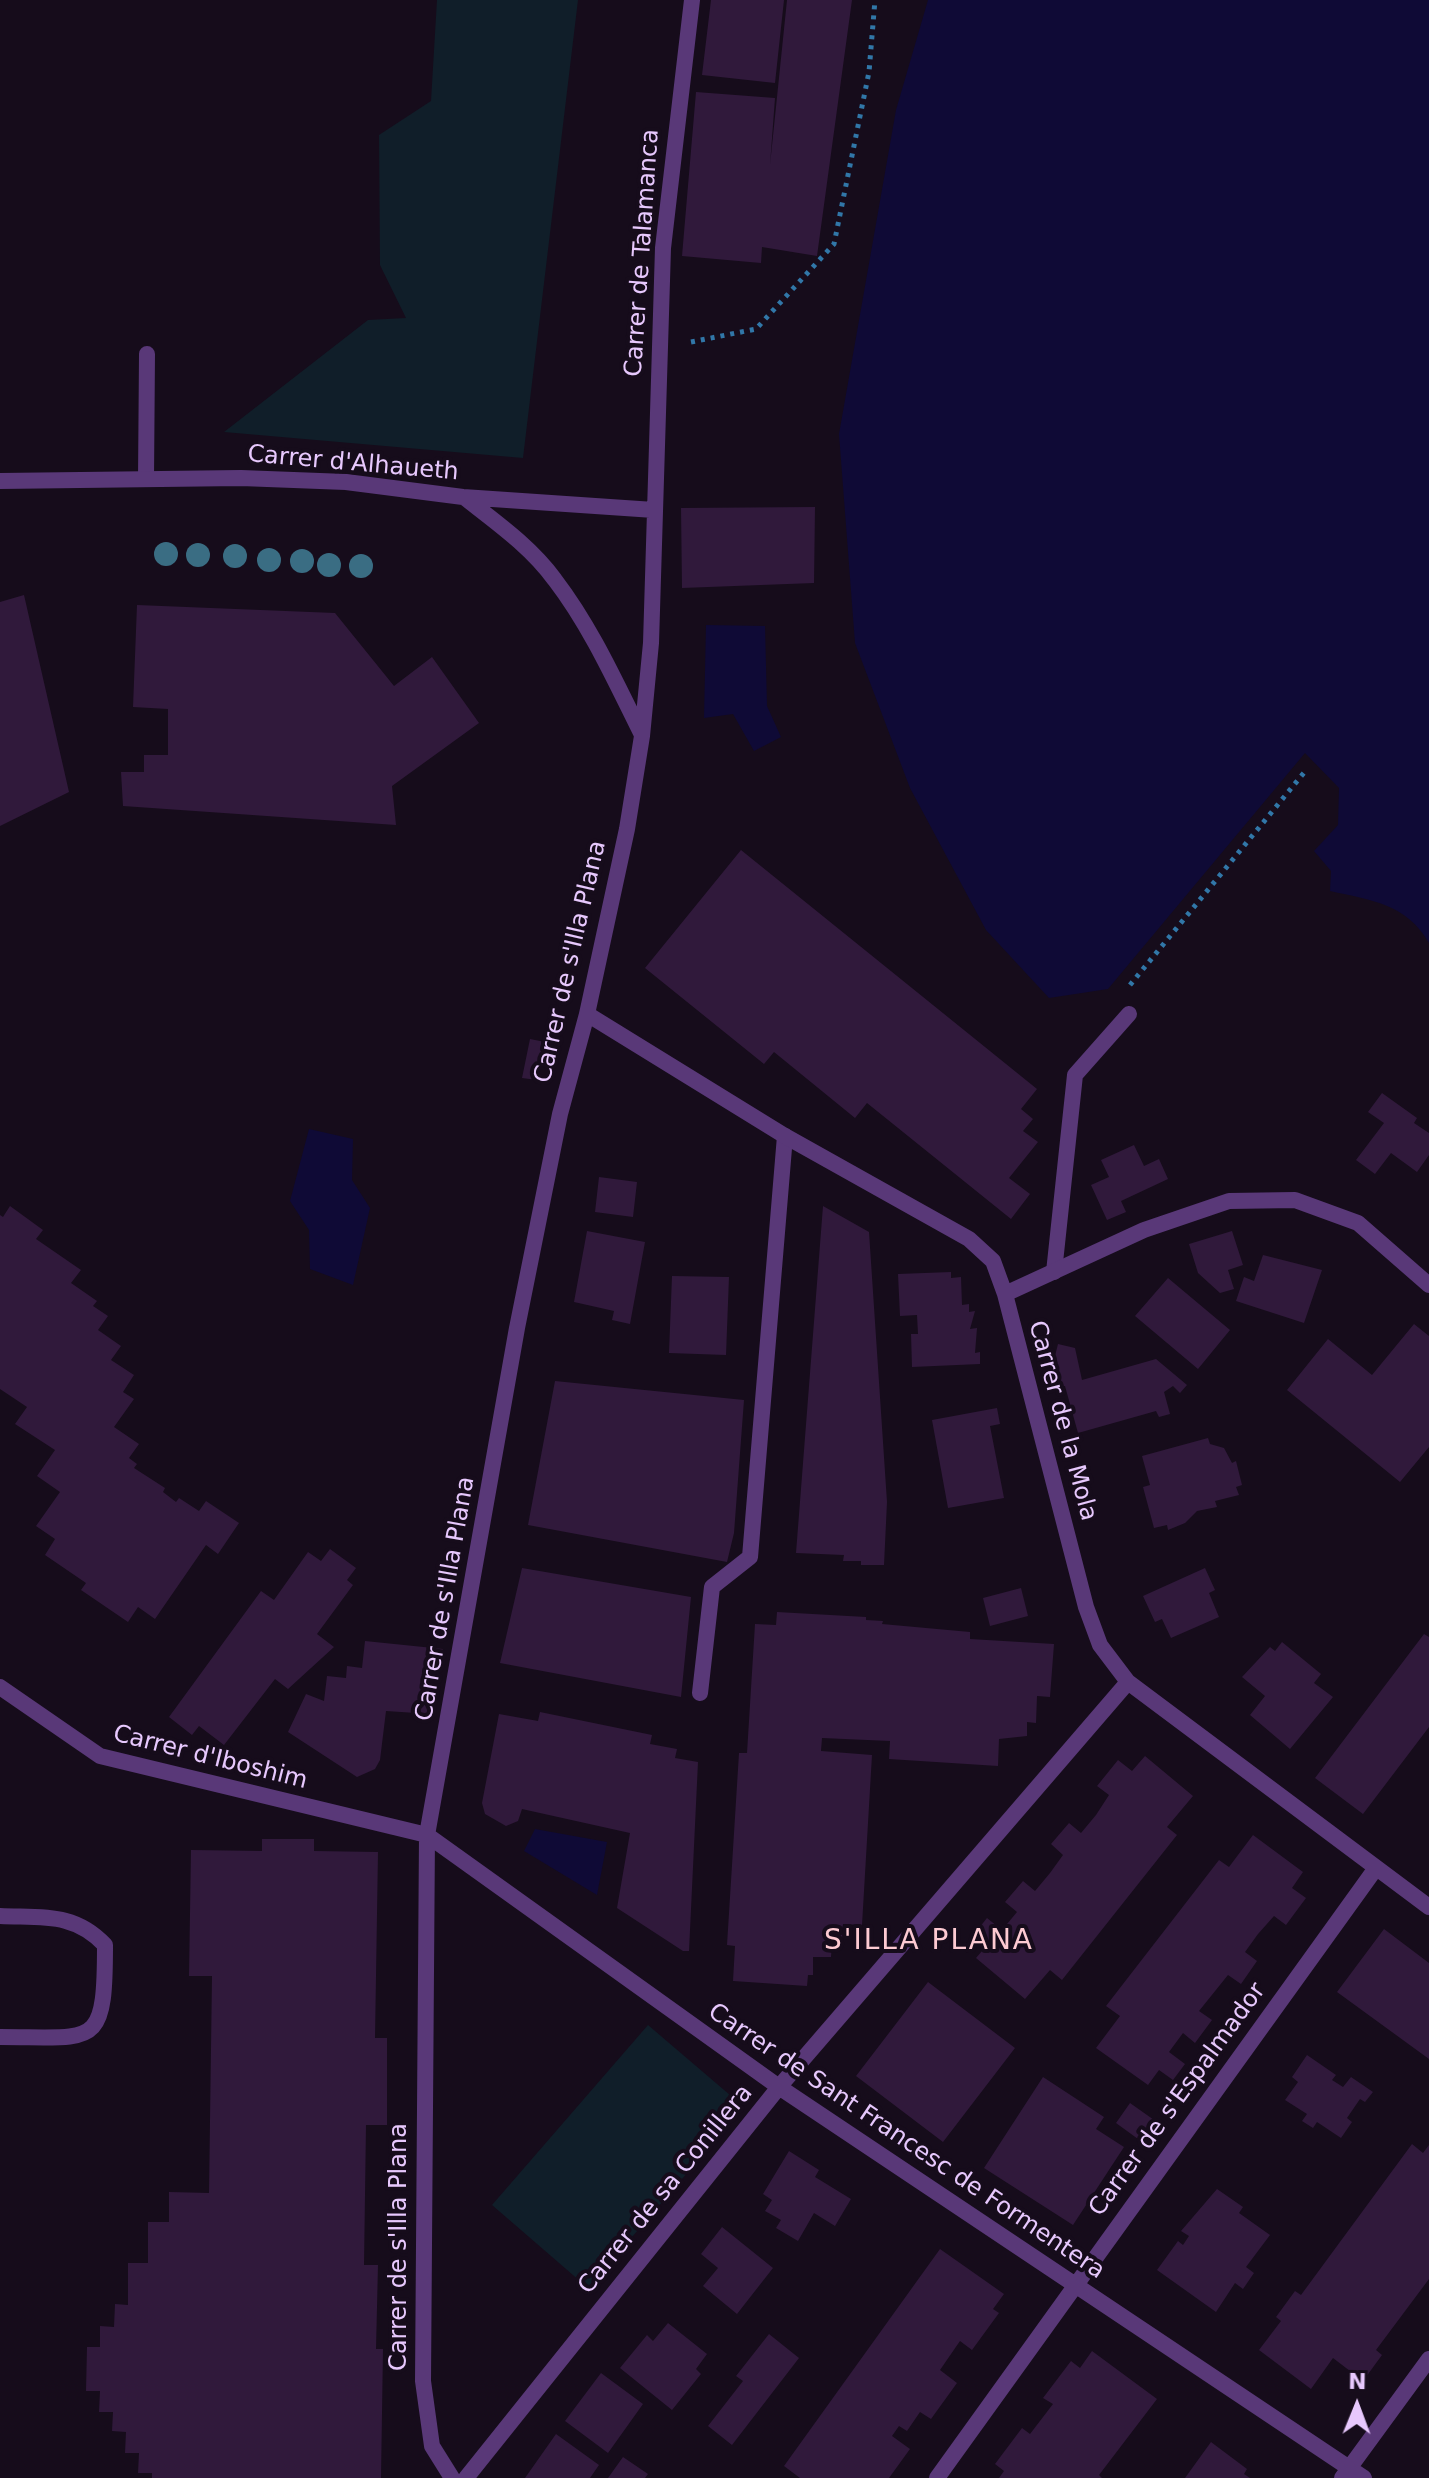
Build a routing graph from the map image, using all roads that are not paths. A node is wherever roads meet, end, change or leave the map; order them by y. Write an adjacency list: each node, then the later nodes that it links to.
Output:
1 (692, 0): 6 (street, Carrer de Talamanca)
2 (147, 354): 3 (street)
3 (146, 479): 4 (street, Carrer d'Alhaueth); 5 (street, Carrer d'Alhaueth)
4 (0, 481)
5 (463, 497): 6 (street, Carrer d'Alhaueth); 7 (street)
6 (654, 510): 7 (street, Carrer de s'Illa Plana)
7 (642, 736): 8 (street, Carrer de s'Illa Plana)
8 (587, 1014): 10 (street, Carrer de la Mola); 17 (street, Carrer de s'Illa Plana)
9 (1129, 1014): 11 (street)
10 (785, 1136): 13 (street, Carrer de la Mola); 16 (street)
11 (1054, 1272): 12 (street); 13 (street)
12 (1429, 1285)
13 (1005, 1294): 14 (street, Carrer de la Mola)
14 (1128, 1682): 18 (street, Carrer de la Mola); 22 (street, Carrer de sa Conillera)
15 (0, 1687): 17 (street, Carrer d'Iboshim)
16 (700, 1693)
17 (427, 1835): 22 (street, Carrer de Sant Francesc de Formentera); 26 (street, Carrer de s'Illa Plana)
18 (1376, 1868): 19 (street, Carrer de la Mola); 23 (street, Carrer de s'Espalmador)
19 (1429, 1907)
20 (0, 1916): 21 (street)
21 (0, 2037)
22 (779, 2087): 23 (street, Carrer de Sant Francesc de Formentera); 27 (street, Carrer de sa Conillera)
23 (1073, 2287): 25 (street, Carrer de Sant Francesc de Formentera); 28 (street, Carrer de s'Espalmador)
24 (1429, 2359): 25 (street)
25 (1345, 2473): 29 (street, Carrer de Sant Francesc de Formentera)
26 (452, 2478)
27 (466, 2478)
28 (937, 2478)
29 (1364, 2478)

